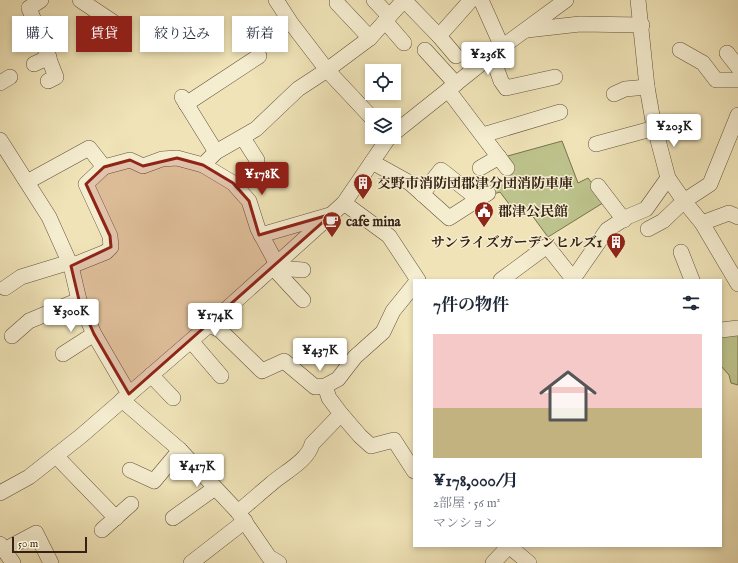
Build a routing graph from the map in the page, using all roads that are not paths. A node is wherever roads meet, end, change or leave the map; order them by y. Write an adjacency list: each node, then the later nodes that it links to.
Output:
1 (41, 0): 25 (street)
2 (80, 0): 11 (street)
3 (276, 0): 28 (street)
4 (374, 0): 13 (street)
5 (404, 0): 13 (street); 16 (street)
6 (471, 0): 16 (street)
7 (481, 0): 21 (street)
8 (566, 0): 15 (street)
9 (638, 0): 14 (street)
10 (337, 3): 17 (street)
11 (97, 5): 12 (street)
12 (107, 16)
13 (387, 19): 17 (street); 18 (street)
14 (642, 25): 15 (street); 33 (street)
15 (527, 30): 21 (street)
16 (439, 36): 24 (street)
17 (370, 38): 28 (street)
18 (404, 43)
19 (425, 50): 32 (street)
20 (680, 50): 31 (street)
21 (497, 52): 30 (street); 32 (street)
22 (727, 53): 27 (street)
23 (259, 56): 45 (street)
24 (456, 56)
25 (49, 57): 26 (street); 29 (street)
26 (34, 64)
27 (738, 67)
28 (328, 70): 35 (street); 41 (street)
29 (57, 76)
30 (555, 77)
31 (738, 80)
32 (452, 87): 38 (street); 40 (street)
33 (648, 87): 34 (street); 39 (street)
34 (614, 94)
35 (365, 110)
36 (560, 112): 40 (street)
37 (738, 115): 55 (street)
38 (401, 127)
39 (655, 128): 44 (street); 51 (street)
40 (483, 135): 50 (street)
41 (243, 138): 45 (street); 46 (street)
42 (0, 140): 52 (street)
43 (384, 144): 47 (street)
44 (596, 144)
45 (216, 152): 48 (street)
46 (257, 160)
47 (372, 162): 54 (street); 56 (street)
48 (203, 165): 49 (street); 62 (street)
49 (104, 167): 52 (street); 64 (street)
50 (480, 168)
51 (668, 178): 55 (street); 59 (street)
52 (27, 182): 64 (street)
53 (598, 186): 59 (street)
54 (422, 194): 54 (street)
55 (684, 201): 60 (street); 61 (street)
56 (344, 203): 57 (street); 67 (street)
57 (332, 214): 62 (street); 65 (street)
58 (738, 216): 60 (street)
59 (624, 220): 70 (street)
60 (702, 223): 72 (street)
61 (648, 229)
62 (261, 235): 65 (street)
63 (681, 252): 71 (street)
64 (71, 264): 74 (street); 75 (street)
65 (278, 267): 66 (street); 76 (street); 77 (street)
66 (303, 270)
67 (417, 279)
68 (502, 279): 69 (street)
69 (573, 279)
70 (575, 279)
71 (692, 279)
72 (738, 284)
73 (413, 286): 86 (street)
74 (5, 288)
75 (79, 300): 80 (street); 81 (street)
76 (303, 300)
77 (209, 324): 82 (street); 86 (street)
78 (738, 328): 79 (street)
79 (722, 330)
80 (94, 334): 83 (street); 87 (street)
81 (12, 336)
82 (191, 341): 84 (street); 85 (street)
83 (63, 354)
84 (151, 375): 87 (street); 88 (street)
85 (221, 376)
86 (325, 386): 89 (street)
87 (125, 397): 90 (street); 91 (street)
88 (173, 398)
89 (340, 414): 92 (street); 97 (street)
90 (180, 450): 93 (street); 94 (street)
91 (56, 456): 95 (street); 98 (street)
92 (413, 469)
93 (130, 470)
94 (215, 488): 97 (street); 99 (street)
95 (0, 492)
96 (131, 504): 98 (street)
97 (242, 516): 105 (street); 107 (street)
98 (116, 518): 100 (street)
99 (173, 518)
100 (102, 530)
101 (2, 547): 104 (street); 106 (street)
102 (508, 547): 108 (street)
103 (510, 547): 109 (street)
104 (52, 555)
105 (270, 561)
106 (13, 563)
107 (191, 563)
108 (493, 563)
109 (529, 563)

